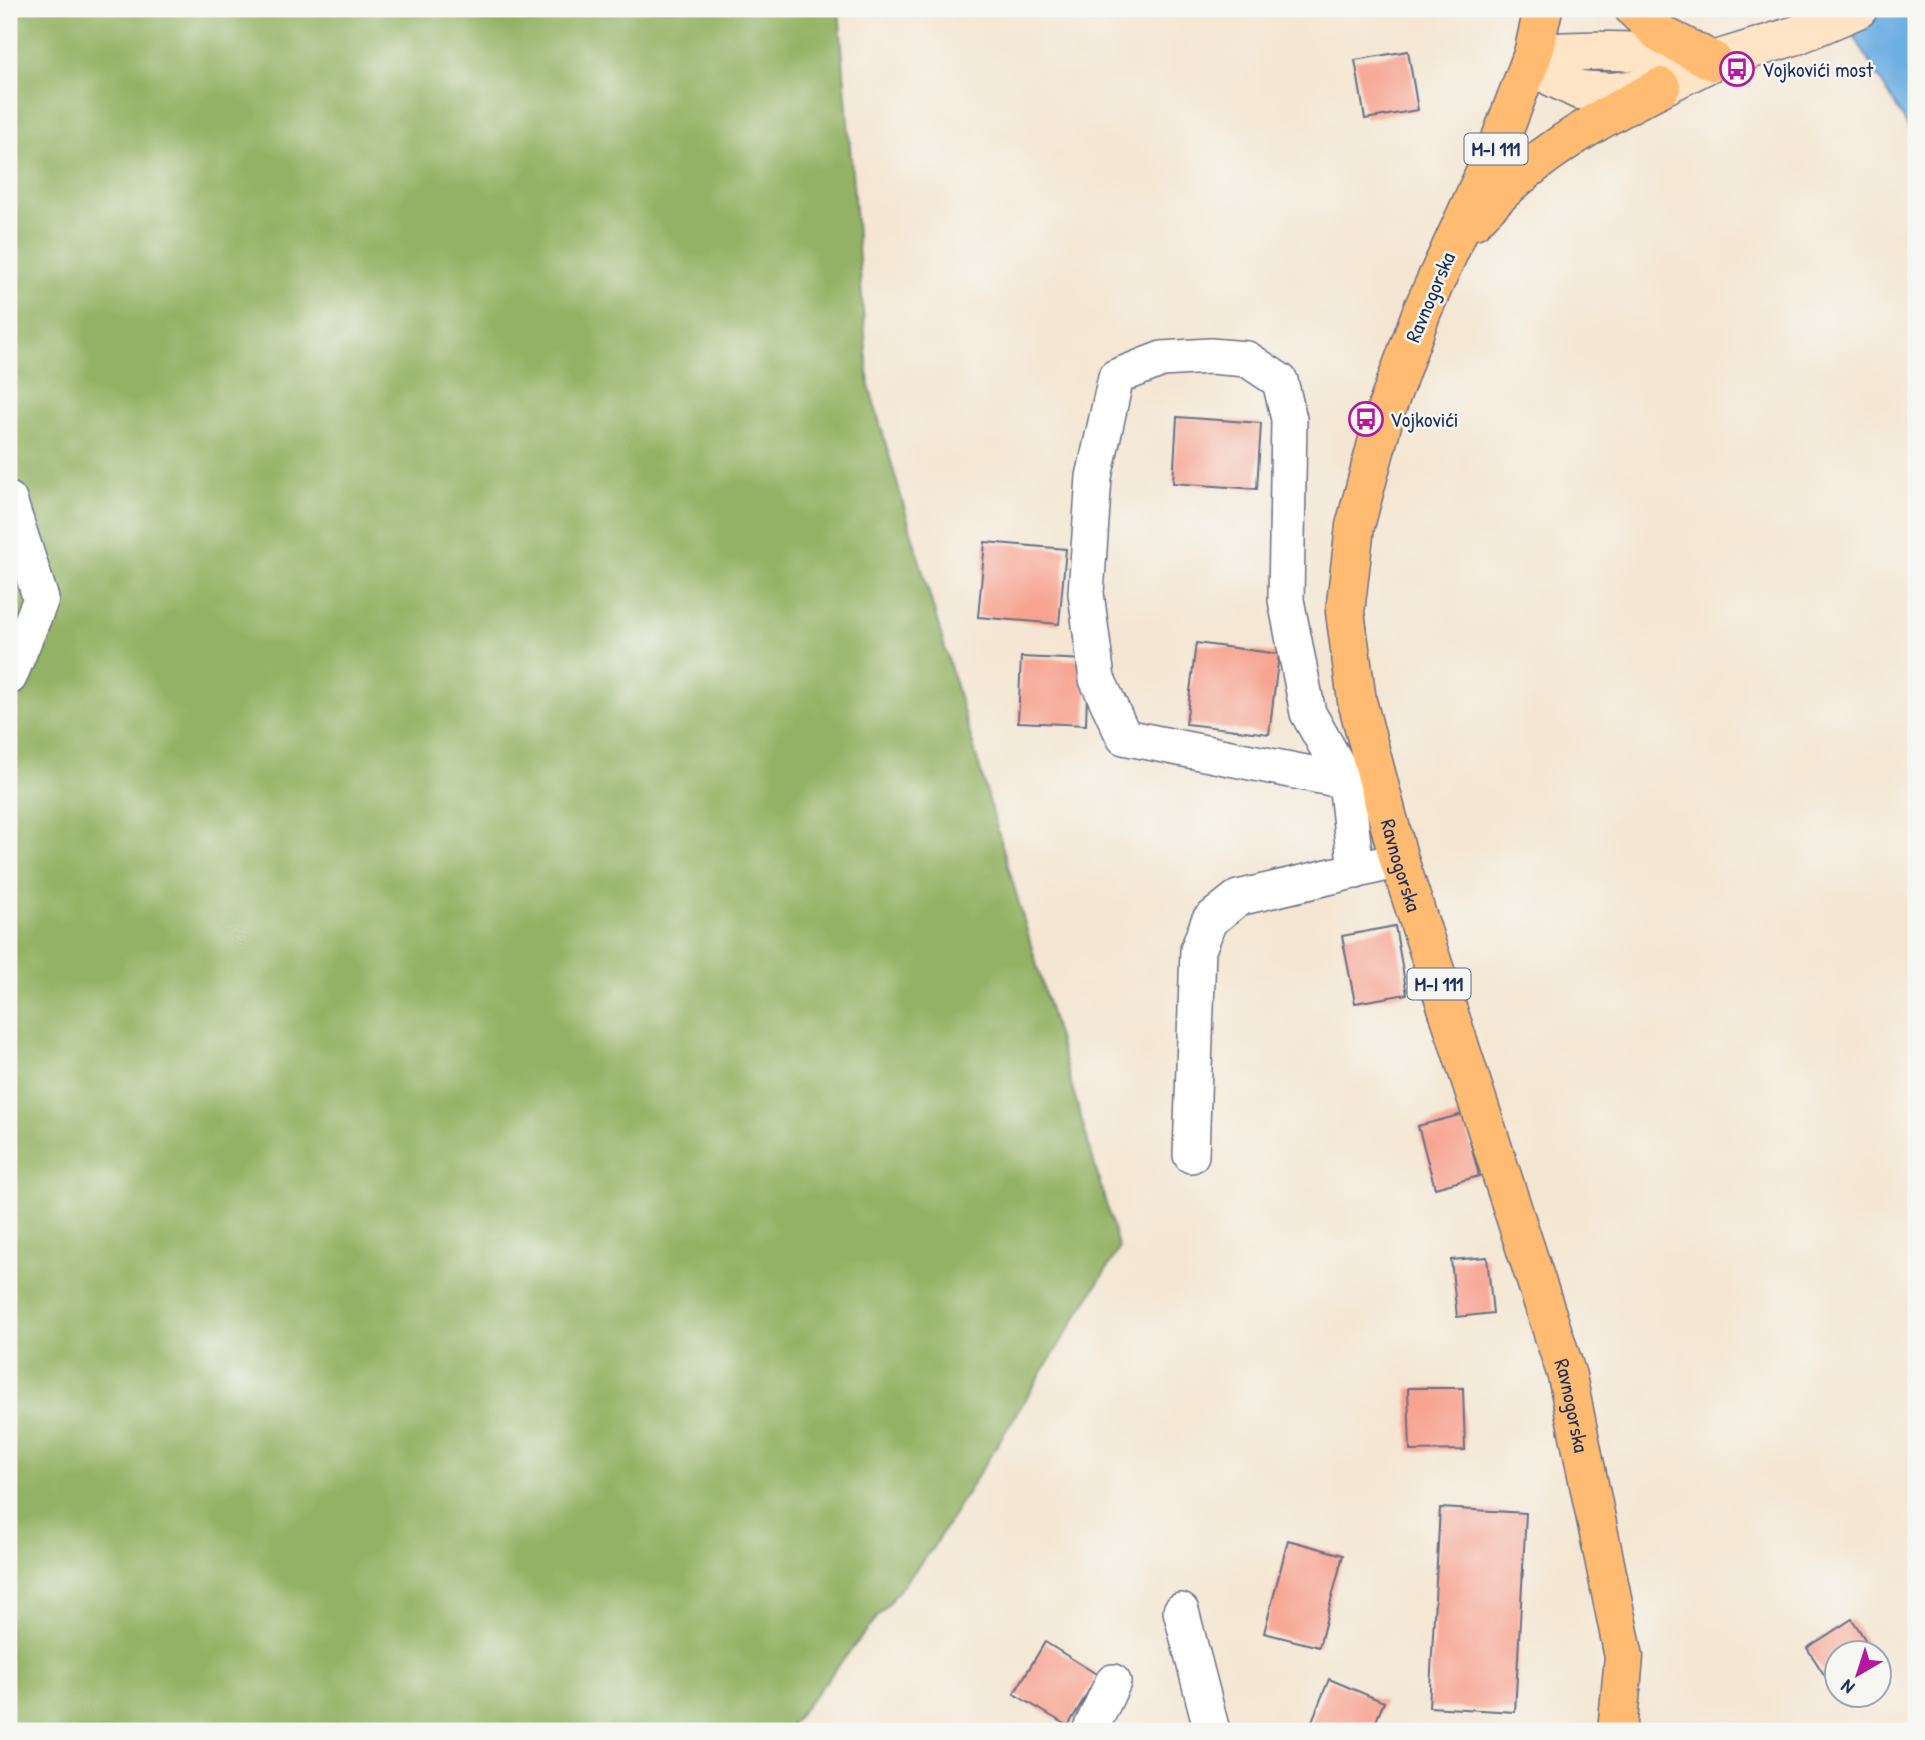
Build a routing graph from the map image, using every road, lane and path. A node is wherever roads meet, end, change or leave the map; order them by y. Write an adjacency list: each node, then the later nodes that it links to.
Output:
1 (1543, 9): 4 (main road, Ravnogorska / M-I 111)
2 (1634, 9): 5 (main road)
3 (1858, 9): 5 (main road)
4 (1533, 54): 5 (main road); 6 (main road); 7 (main road, Ravnogorska / M-I 111)
5 (1713, 61): 6 (main road)
6 (1661, 87): 7 (main road)
7 (1453, 242): 11 (main road, Ravnogorska / M-I 111)
8 (9, 500): 9 (street)
9 (9, 677)
10 (1346, 781): 10 (street); 12 (street)
11 (1399, 860): 12 (street); 18 (main road, Ravnogorska / M-I 111)
12 (1356, 871): 13 (street)
13 (1191, 1155)
14 (1181, 1611): 17 (street)
15 (1113, 1682): 16 (street)
16 (1090, 1731)
17 (1212, 1731)
18 (1617, 1731)

